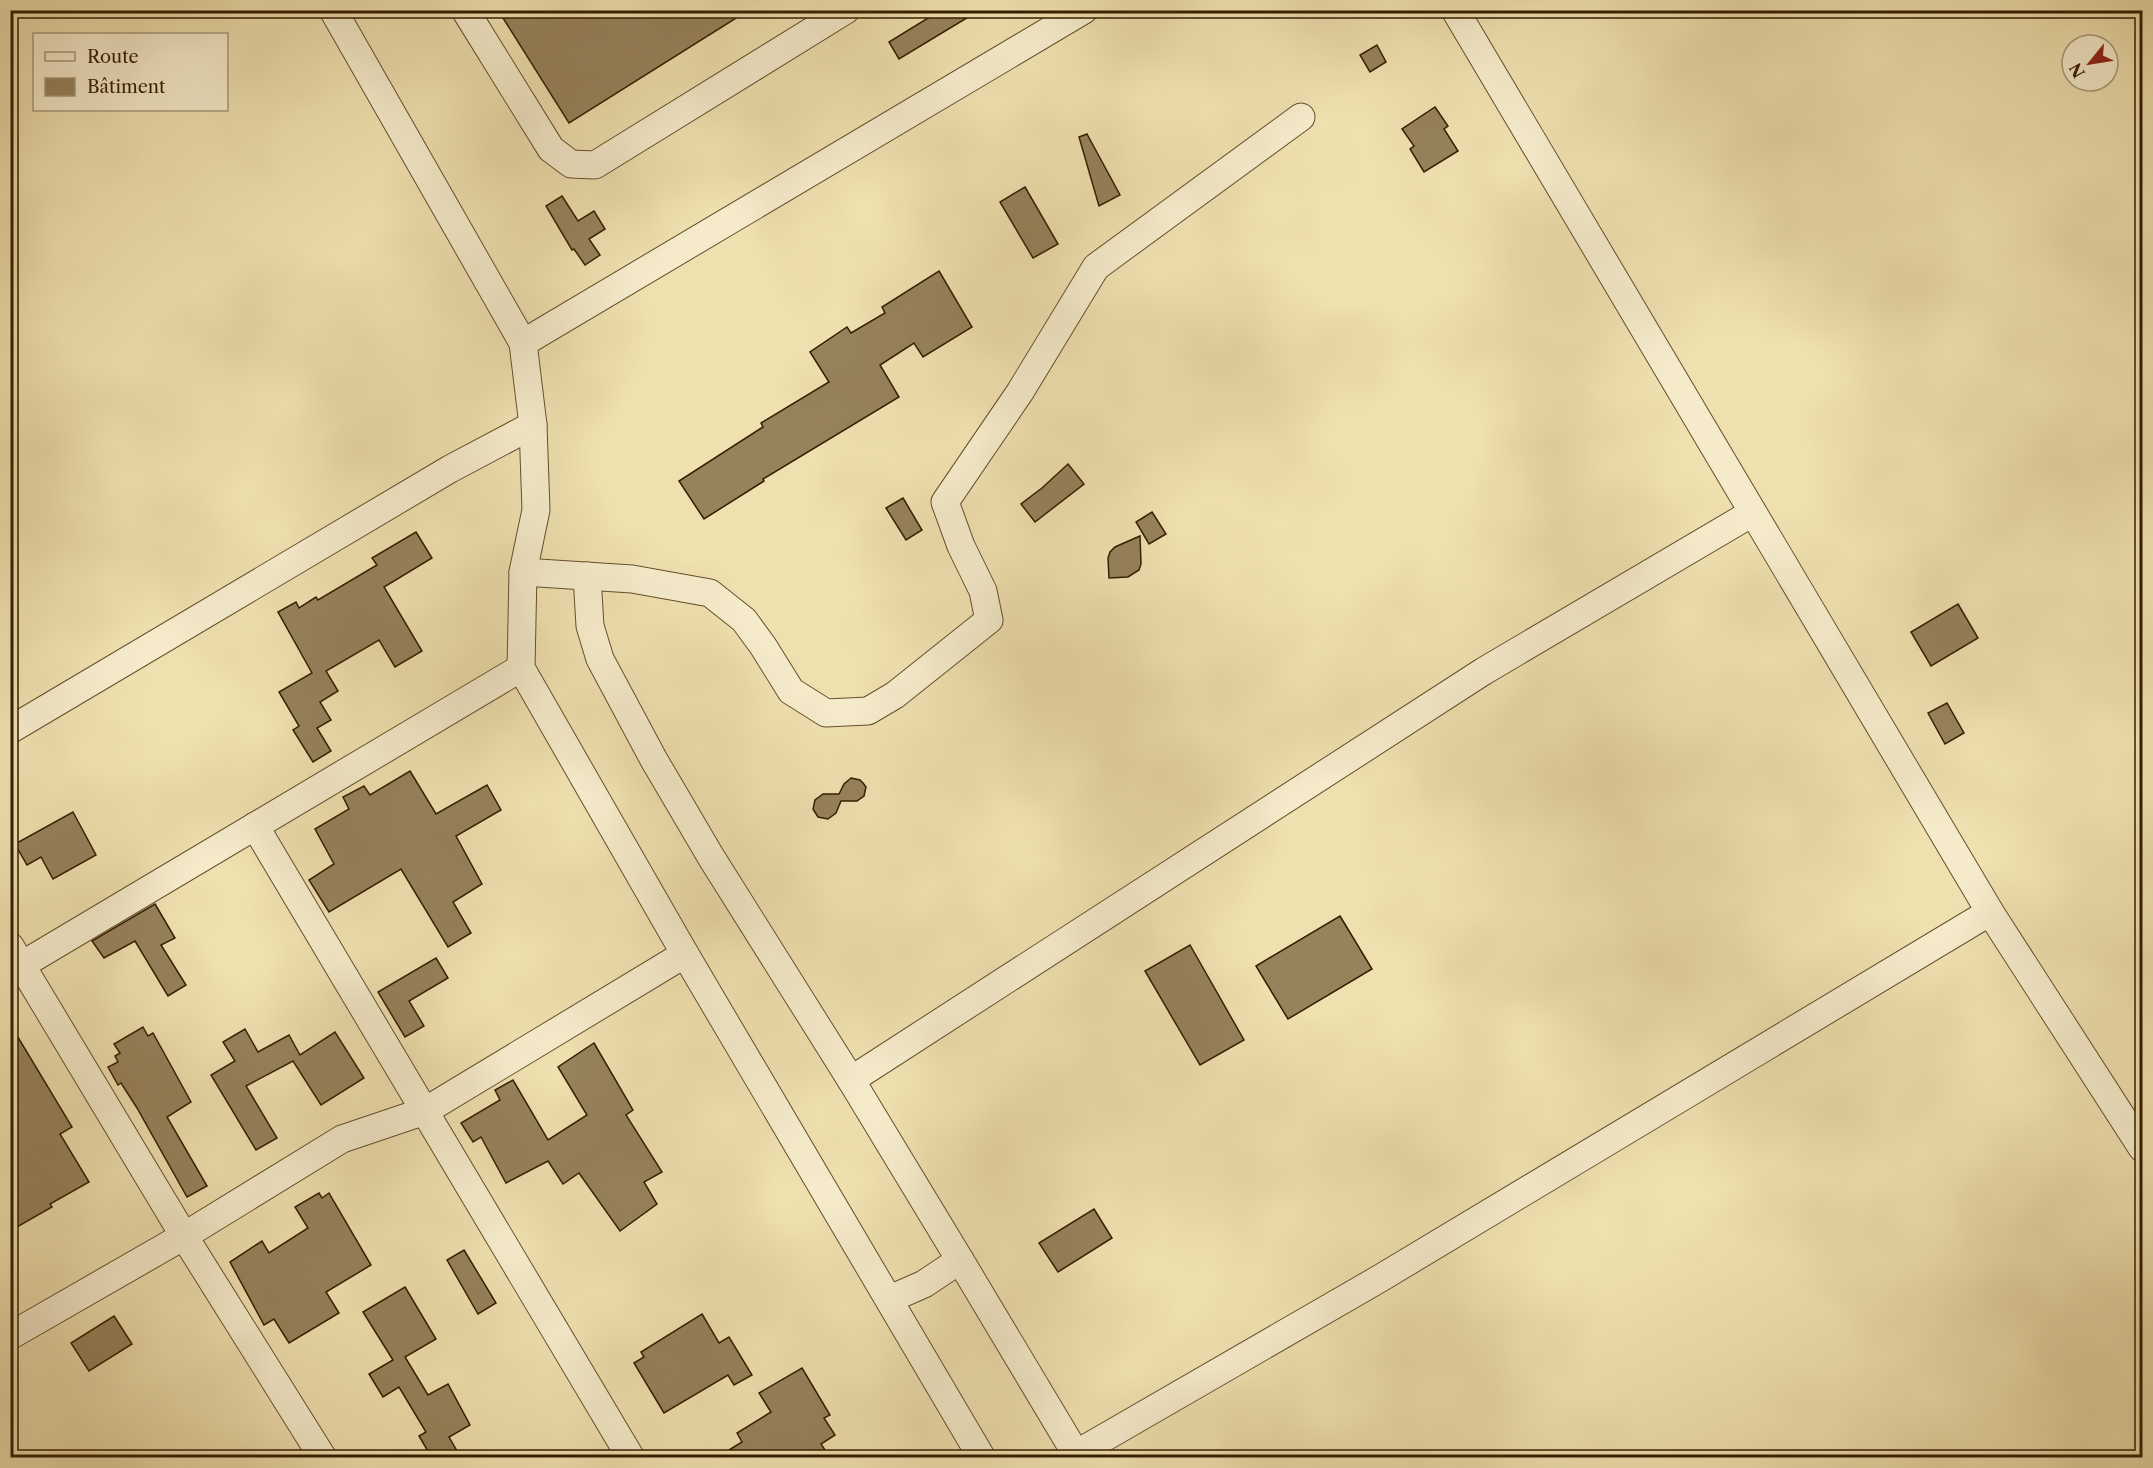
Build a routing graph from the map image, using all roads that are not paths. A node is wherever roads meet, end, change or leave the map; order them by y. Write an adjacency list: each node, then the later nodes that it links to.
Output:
1 (333, 10): 7 (street)
2 (465, 10): 3 (street)
3 (846, 10)
4 (1084, 10): 7 (street)
5 (1455, 10): 9 (street)
6 (1301, 117): 10 (street)
7 (523, 343): 8 (street)
8 (533, 425): 10 (street); 12 (street)
9 (1752, 513): 14 (street); 17 (street)
10 (556, 574): 11 (street); 17 (street)
11 (521, 668): 13 (street); 15 (street)
12 (10, 730)
13 (255, 826): 16 (street); 18 (street)
14 (1990, 912): 19 (street); 24 (street)
15 (685, 954): 18 (street); 22 (street)
16 (14, 961): 20 (street)
17 (851, 1080): 21 (street)
18 (425, 1111): 20 (street); 26 (street)
19 (2142, 1148)
20 (184, 1236): 23 (street); 25 (street)
21 (955, 1264): 22 (street); 24 (street)
22 (890, 1299): 27 (street)
23 (10, 1336)
24 (1077, 1456)
25 (323, 1458)
26 (632, 1458)
27 (982, 1458)

